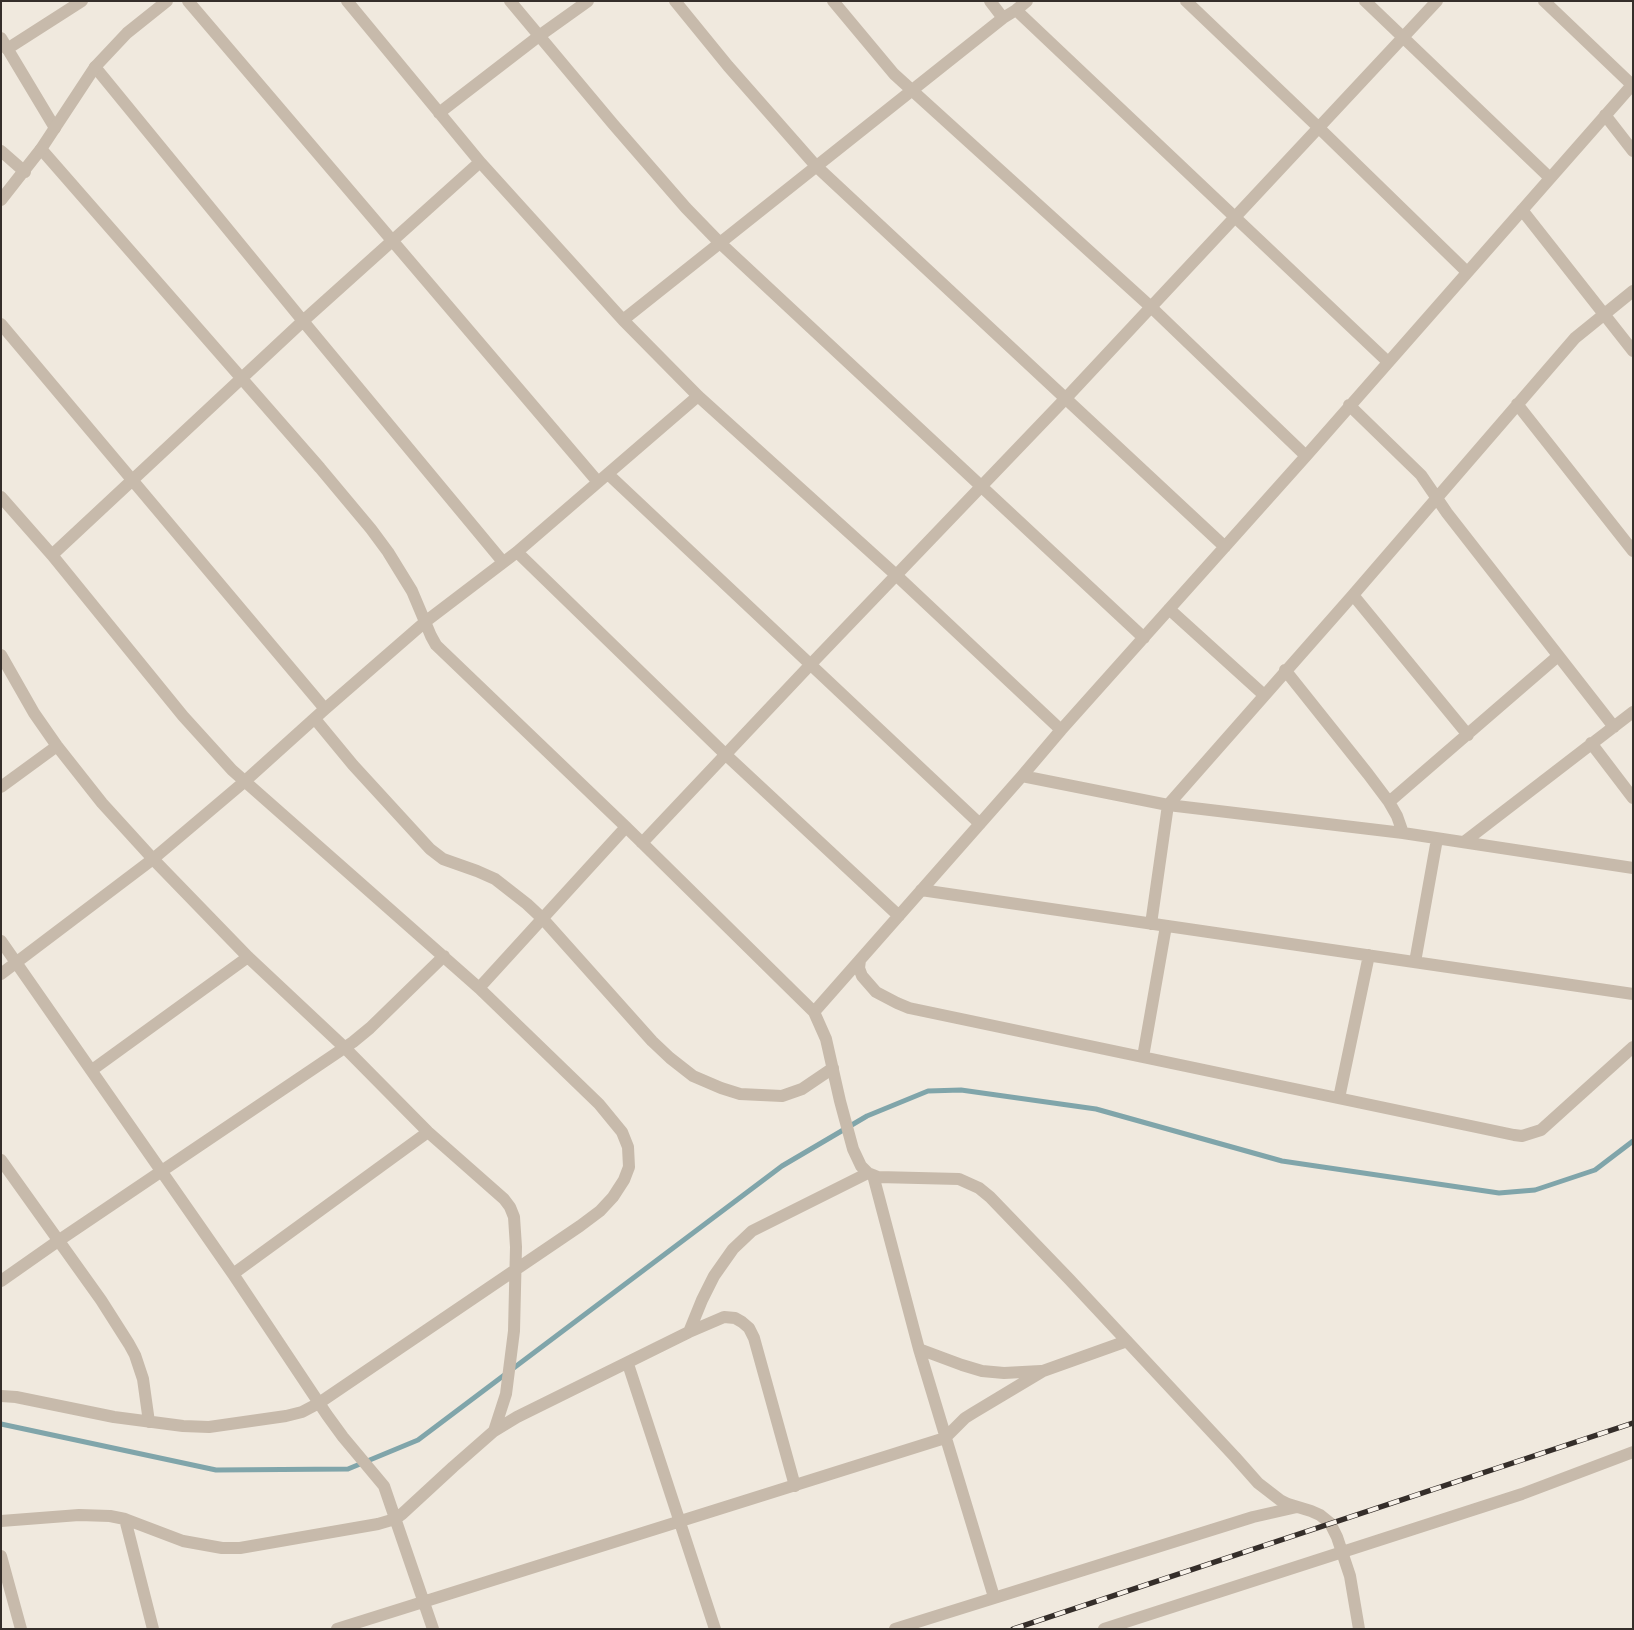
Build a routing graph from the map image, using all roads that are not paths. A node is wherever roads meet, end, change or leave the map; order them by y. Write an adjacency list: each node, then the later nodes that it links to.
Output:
1 (82, 1): 19 (street)
2 (188, 1): 37 (street)
3 (347, 1): 23 (street)
4 (510, 1): 17 (street)
5 (588, 1): 17 (street)
6 (674, 1): 31 (street)
7 (833, 1): 22 (street)
8 (990, 1): 16 (street)
9 (1027, 1): 15 (street)
10 (1186, 1): 25 (street)
11 (1365, 1): 18 (street)
12 (1437, 1): 18 (street)
13 (1544, 1): 21 (street)
14 (165, 2): 20 (street)
15 (1016, 10): 16 (street); 36 (street)
16 (1003, 18): 22 (street)
17 (539, 36): 23 (street); 38 (street)
18 (1403, 37): 25 (street); 33 (street)
19 (4, 44): 26 (street)
20 (95, 67): 26 (street); 44 (street)
21 (1632, 85): 24 (street)
22 (913, 90): 31 (street); 41 (street)
23 (439, 112): 30 (street)
24 (1605, 115): 29 (street); 33 (street)
25 (1318, 127): 36 (street); 39 (street)
26 (55, 128): 27 (street)
27 (41, 149): 32 (street); 48 (street)
28 (1, 151): 32 (street)
29 (1633, 152)
30 (480, 162): 37 (street); 43 (street)
31 (816, 166): 38 (street); 50 (street)
32 (24, 172): 34 (street)
33 (1550, 178): 35 (street)
34 (1, 200)
35 (1522, 210): 39 (street); 42 (street)
36 (1235, 217): 41 (street); 47 (street)
37 (392, 241): 44 (street); 54 (street)
38 (719, 242): 43 (street); 56 (street)
39 (1467, 272): 47 (street)
40 (1633, 292): 42 (street)
41 (1152, 308): 50 (street); 53 (street)
42 (1604, 314): 46 (street); 51 (street)
43 (623, 320): 49 (street)
44 (303, 321): 48 (street); 63 (street)
45 (1, 324): 55 (street)
46 (1633, 351)
47 (1388, 362): 52 (street)
48 (242, 378): 55 (street); 67 (street)
49 (698, 396): 54 (street); 64 (street)
50 (1066, 398): 56 (street); 59 (street)
51 (1517, 404): 58 (street); 61 (street)
52 (1349, 406): 53 (street); 58 (street)
53 (1306, 456): 59 (street)
54 (603, 478): 60 (street); 71 (street)
55 (134, 480): 62 (street); 74 (street)
56 (981, 487): 64 (street); 68 (street)
57 (1, 497): 62 (street)
58 (1437, 498): 65 (street); 70 (street)
59 (1225, 547): 66 (street)
60 (517, 552): 63 (street); 82 (street)
61 (1633, 552)
62 (52, 555): 84 (street)
63 (503, 562): 67 (street)
64 (896, 575): 71 (street); 78 (street)
65 (1354, 595): 72 (street); 79 (street)
66 (1169, 609): 68 (street); 73 (street)
67 (425, 622): 74 (street); 90 (street)
68 (1144, 638): 78 (street)
69 (1, 655): 81 (street)
70 (1558, 656): 77 (street); 79 (street)
71 (811, 664): 82 (street); 89 (street)
72 (1285, 670): 73 (street); 87 (street)
73 (1264, 695): 88 (street)
74 (325, 709): 76 (street)
75 (1633, 712): 77 (street)
76 (315, 719): 84 (street); 99 (street)
77 (1614, 727): 80 (street)
78 (1061, 730): 83 (street)
79 (1468, 735): 87 (street)
80 (1591, 743): 86 (street); 93 (street)
81 (56, 746): 85 (street); 95 (street)
82 (725, 754): 94 (street); 98 (street)
83 (1022, 776): 88 (street); 89 (street)
84 (244, 782): 95 (street); 103 (street)
85 (1, 787)
86 (1633, 798)
87 (1389, 802): 91 (street)
88 (1168, 805): 91 (street); 100 (street)
89 (980, 824): 97 (street)
90 (626, 827): 94 (street); 99 (street)
91 (1403, 833): 92 (street)
92 (1437, 839): 93 (street); 108 (street)
93 (1464, 842): 96 (street)
94 (642, 843): 112 (street)
95 (153, 859): 105 (street); 107 (street)
96 (1633, 868)
97 (921, 890): 98 (street); 100 (street)
98 (899, 916): 106 (street)
99 (543, 919): 110 (street); 116 (street)
100 (1151, 924): 101 (street)
101 (1166, 926): 104 (street); 115 (street)
102 (1, 941): 107 (street)
103 (444, 956): 110 (street); 113 (street)
104 (1369, 956): 108 (street); 118 (street)
105 (248, 957): 113 (street); 117 (street)
106 (860, 960): 112 (street); 115 (street)
107 (16, 962): 109 (street); 117 (street)
108 (1416, 962): 111 (street)
109 (1, 974)
110 (479, 988): 124 (street)
111 (1633, 994)
112 (814, 1012): 116 (street)
113 (344, 1047): 119 (street); 121 (street)
114 (1633, 1047): 118 (street)
115 (1143, 1058): 118 (street)
116 (833, 1068): 122 (street)
117 (92, 1070): 121 (street)
118 (1339, 1098)
119 (428, 1132): 124 (street); 125 (street)
120 (1, 1160): 123 (street)
121 (162, 1171): 123 (street); 125 (street)
122 (870, 1174): 127 (street); 128 (street); 129 (street)
123 (58, 1241): 126 (street); 134 (street)
124 (516, 1269): 133 (street); 135 (street)
125 (234, 1274): 133 (street)
126 (1, 1281)
127 (689, 1332): 130 (street); 138 (street)
128 (1127, 1341): 131 (street); 139 (street)
129 (919, 1349): 131 (street); 136 (street)
130 (628, 1364): 135 (street); 142 (street)
131 (1043, 1371): 136 (street)
132 (1, 1396): 134 (street)
133 (319, 1403): 134 (street); 141 (street)
134 (149, 1422)
135 (494, 1431): 141 (street)
136 (945, 1438): 138 (street); 146 (street)
137 (1633, 1452): 144 (street)
138 (795, 1486): 142 (street)
139 (1299, 1507): 144 (street); 146 (street)
140 (125, 1519): 141 (street); 143 (street); 149 (street)
141 (395, 1519): 147 (street)
142 (679, 1520): 147 (street); 152 (street)
143 (1, 1521)
144 (1342, 1552): 154 (street); 155 (street)
145 (1, 1556): 148 (street)
146 (994, 1598): 153 (street)
147 (424, 1602): 150 (street); 151 (street)
148 (21, 1629)
149 (153, 1629)
150 (337, 1629)
151 (433, 1629)
152 (715, 1629)
153 (895, 1629)
154 (1104, 1629)
155 (1359, 1629)

